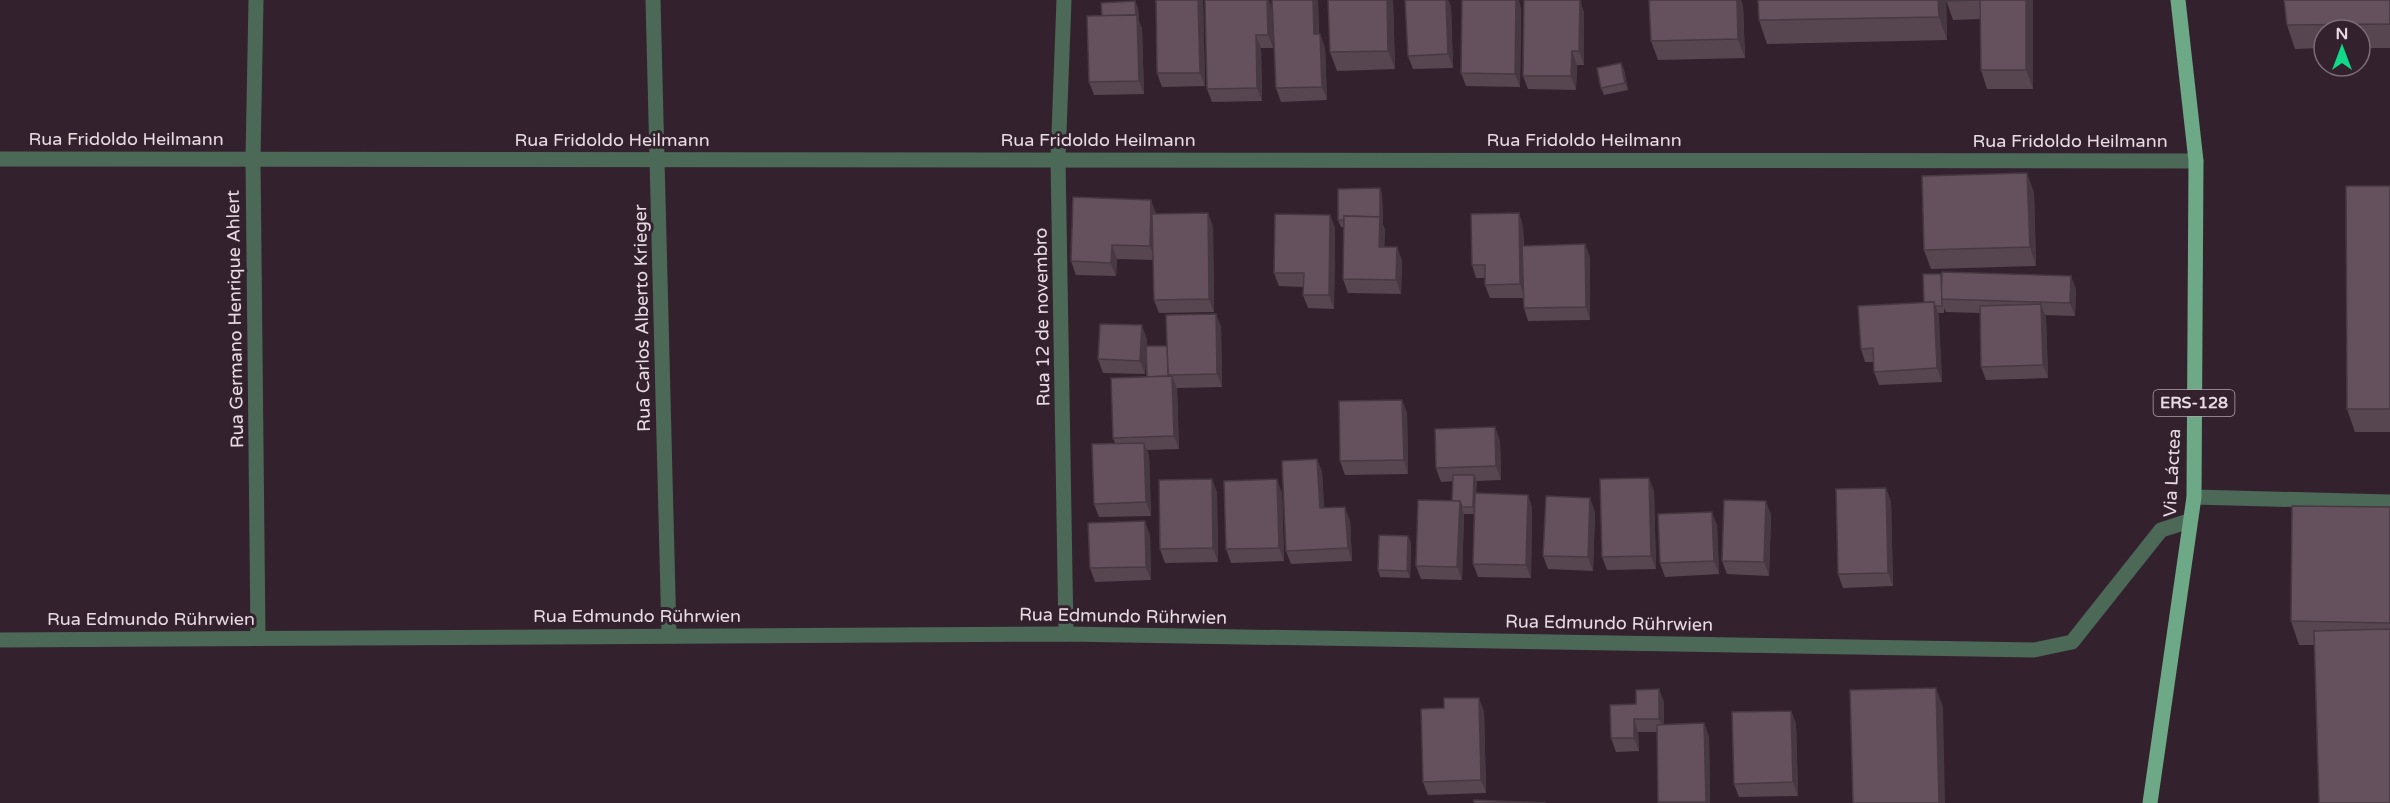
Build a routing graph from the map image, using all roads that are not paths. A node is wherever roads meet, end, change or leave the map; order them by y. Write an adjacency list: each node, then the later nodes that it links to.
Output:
1 (256, 0): 6 (street, Rua Germano Henrique Ahlert)
2 (653, 0): 7 (street, Rua Carlos Alberto Krieger)
3 (1064, 0): 8 (street, Rua 12 de novembro)
4 (2178, 0): 9 (main road, Via Láctea / ERS-128)
5 (0, 159): 6 (street, Rua Fridoldo Heilmann)
6 (253, 159): 7 (street, Rua Fridoldo Heilmann); 15 (street, Rua Germano Henrique Ahlert)
7 (657, 159): 8 (street, Rua Fridoldo Heilmann); 14 (street, Rua Carlos Alberto Krieger)
8 (1058, 159): 9 (street, Rua Fridoldo Heilmann); 13 (street, Rua 12 de novembro)
9 (2196, 160): 10 (main road, Via Láctea / ERS-128)
10 (2194, 497): 11 (street); 12 (main road, Via Láctea / ERS-128)
11 (2390, 502)
12 (2189, 521): 13 (street, Rua Edmundo Rührwien); 17 (main road, Via Láctea / ERS-128)
13 (1066, 634): 14 (street, Rua Edmundo Rührwien)
14 (669, 635): 15 (street, Rua Edmundo Rührwien)
15 (258, 638): 16 (street, Rua Edmundo Rührwien)
16 (0, 640)
17 (2150, 803)

